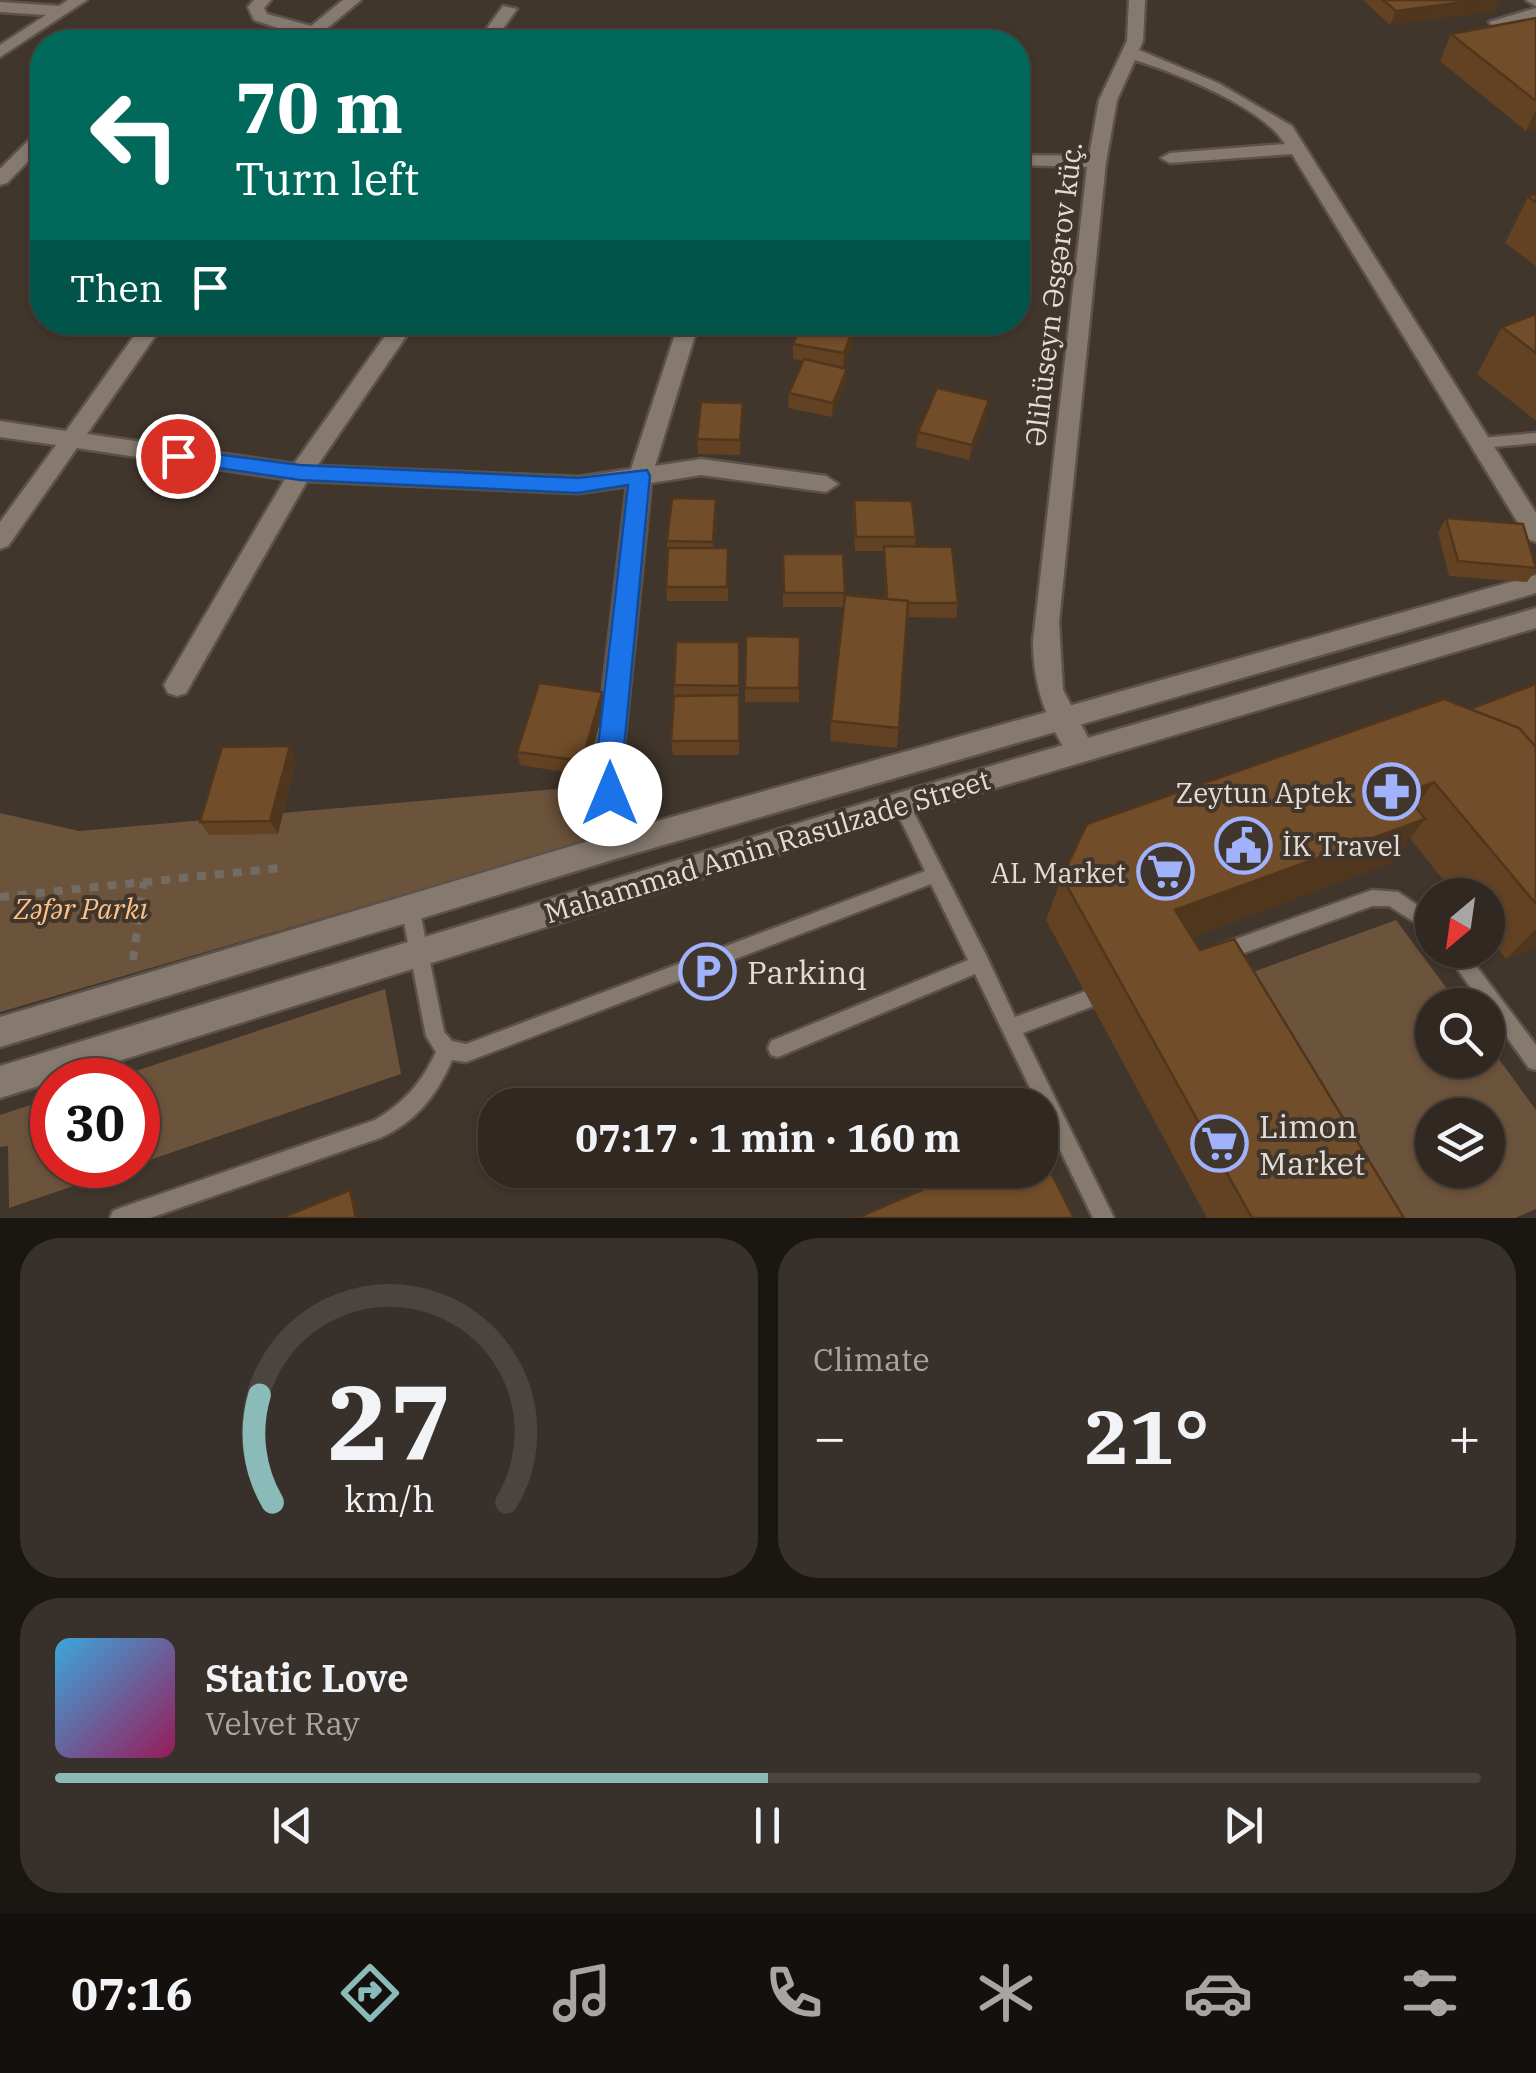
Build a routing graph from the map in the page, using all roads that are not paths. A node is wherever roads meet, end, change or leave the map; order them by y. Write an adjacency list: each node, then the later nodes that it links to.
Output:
1 (80, 0): 7 (street)
2 (263, 0): 10 (street)
3 (353, 0): 11 (street)
4 (1137, 0): 16 (street, Əlihüseyn Əsgərov küç.)
5 (0, 8): 7 (street)
6 (509, 9): 12 (street)
7 (60, 12): 9 (street)
8 (1536, 13): 14 (street)
9 (33, 30)
10 (298, 30)
11 (315, 30)
12 (494, 30)
13 (30, 32): 15 (street)
14 (1515, 39)
15 (0, 52)
16 (1131, 52): 17 (street); 21 (street, Əlihüseyn Əsgərov küç.)
17 (1298, 148): 19 (street); 29 (street)
18 (30, 149): 22 (street)
19 (1170, 158)
20 (1030, 160): 21 (street)
21 (1096, 162): 38 (street, Əlihüseyn Əsgərov küç.)
22 (0, 179)
23 (146, 335): 28 (street)
24 (397, 335): 30 (street)
25 (685, 335): 31 (street)
26 (0, 429): 28 (street)
27 (1536, 438): 29 (lane)
28 (75, 440): 30 (street); 34 (street)
29 (1481, 443): 33 (street)
30 (300, 472): 31 (street); 37 (street)
31 (640, 476): 32 (street); 41 (street)
32 (826, 484)
33 (1536, 532)
34 (0, 540)
35 (1536, 584): 38 (street, Mahammad Amin Rasulzade Street)
36 (1536, 618): 39 (street, Mahammad Amin Rasulzade Street)
37 (177, 685)
38 (1058, 720): 39 (street); 41 (street, Mahammad Amin Rasulzade Street)
39 (1081, 752): 40 (street, Mahammad Amin Rasulzade Street)
40 (902, 804): 42 (lane); 45 (street, Mahammad Amin Rasulzade Street)
41 (622, 844): 43 (street, Mahammad Amin Rasulzade Street)
42 (937, 874): 46 (lane); 53 (lane)
43 (410, 906): 45 (lane); 51 (street, Mahammad Amin Rasulzade Street)
44 (1415, 914): 48 (lane)
45 (420, 953): 53 (lane); 55 (street, Mahammad Amin Rasulzade Street)
46 (981, 964): 50 (lane); 52 (lane)
47 (1466, 968): 54 (lane)
48 (1220, 973)
49 (1089, 999): 50 (lane)
50 (1012, 1027): 57 (lane)
51 (0, 1032)
52 (778, 1048)
53 (447, 1050): 56 (lane)
54 (1532, 1050)
55 (0, 1082)
56 (120, 1218)
57 (1104, 1218)

